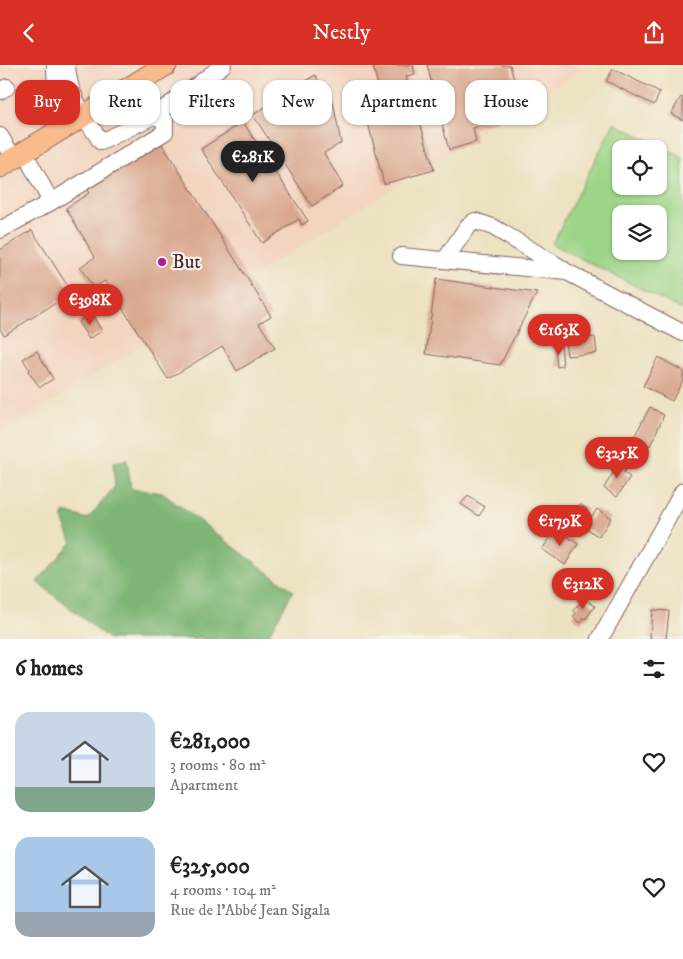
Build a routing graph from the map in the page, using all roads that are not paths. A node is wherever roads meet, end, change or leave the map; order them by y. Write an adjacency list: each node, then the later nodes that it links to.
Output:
1 (55, 65): 11 (street)
2 (67, 65): 6 (street)
3 (166, 65): 6 (main road)
4 (223, 65): 5 (street)
5 (160, 111)
6 (84, 115): 8 (street); 11 (main road)
7 (160, 118): 14 (street)
8 (90, 125)
9 (90, 125): 10 (street)
10 (135, 125)
11 (57, 132): 13 (main road)
12 (0, 136): 13 (street)
13 (9, 161): 14 (street)
14 (51, 202): 15 (street)
15 (0, 230)
16 (401, 256): 17 (street)
17 (445, 260): 18 (street); 18 (street)
18 (568, 271): 19 (street)
19 (683, 333)
20 (683, 491): 21 (street)
21 (600, 639)

